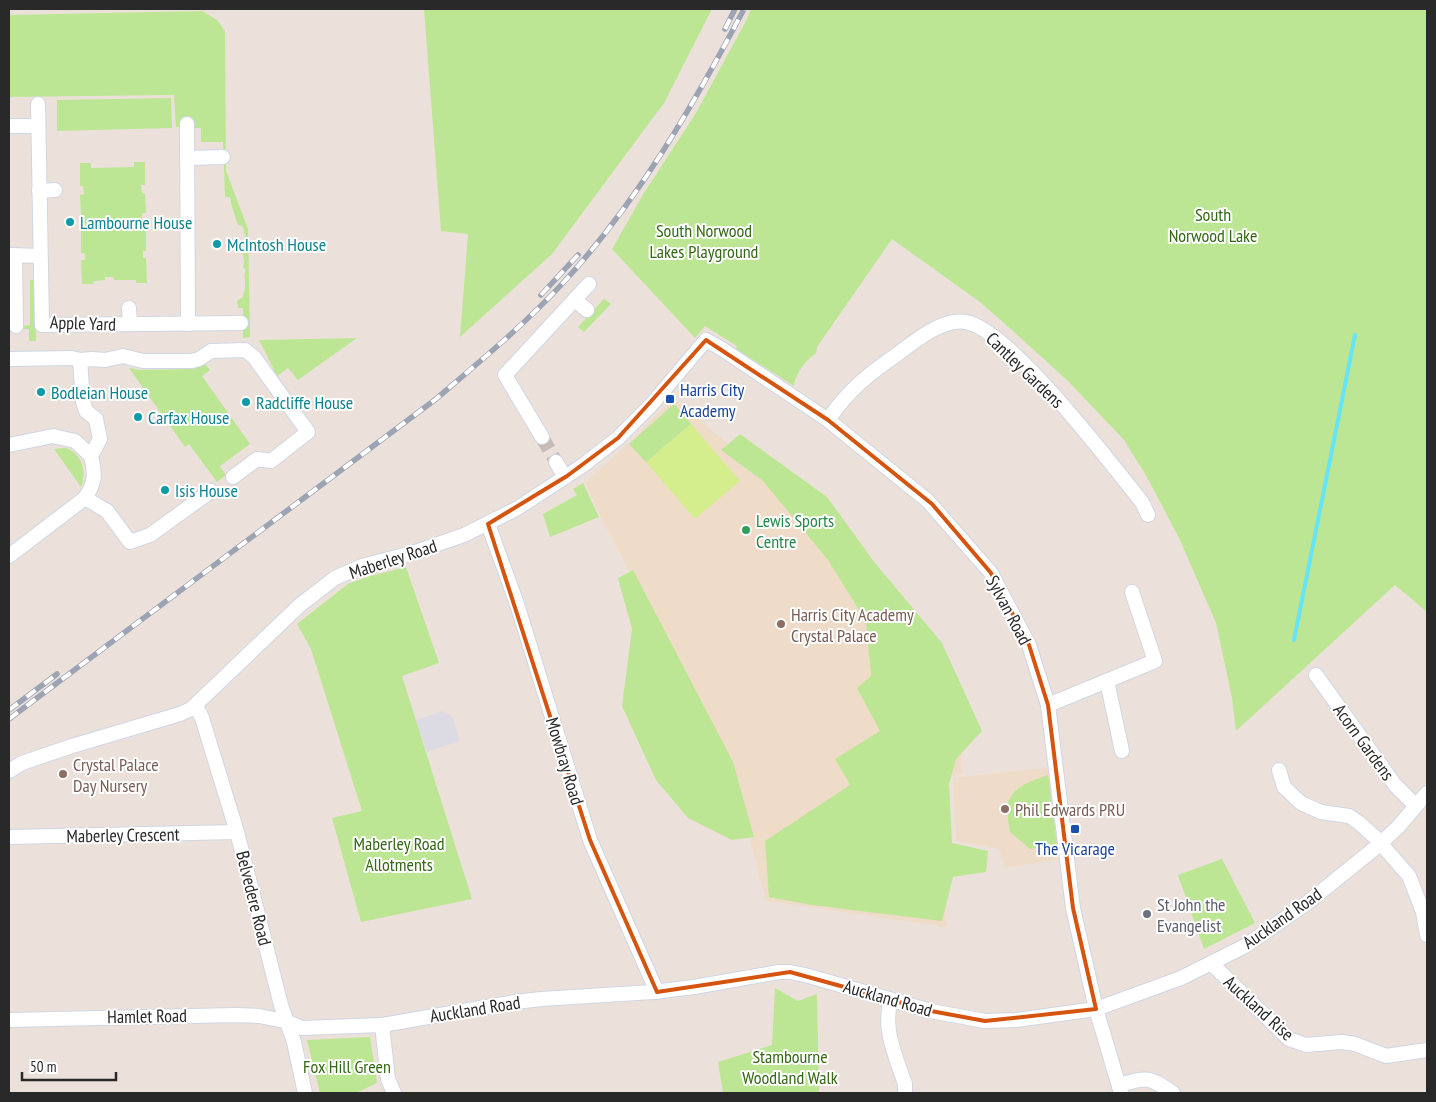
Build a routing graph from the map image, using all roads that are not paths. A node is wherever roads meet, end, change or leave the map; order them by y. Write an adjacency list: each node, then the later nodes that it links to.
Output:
1 (38, 104): 4 (street, Apple Yard)
2 (187, 124): 6 (street)
3 (9, 126): 4 (street)
4 (38, 126): 8 (street, Apple Yard)
5 (223, 157): 6 (street)
6 (187, 158): 17 (street)
7 (56, 190): 8 (street)
8 (39, 191): 10 (street, Apple Yard)
9 (12, 255): 10 (street); 18 (street)
10 (40, 256): 16 (street, Apple Yard)
11 (589, 284): 12 (street)
12 (575, 300): 14 (street); 23 (street)
13 (129, 308): 16 (street, Apple Yard)
14 (587, 310)
15 (241, 323): 17 (street, Apple Yard)
16 (130, 324): 17 (street, Apple Yard)
17 (188, 324)
18 (16, 326)
19 (706, 340): 22 (street, Sylvan Road); 28 (street, Maberley Road)
20 (10, 359): 21 (street)
21 (80, 360): 25 (street); 27 (street)
22 (828, 420): 31 (street, Cantley Gardens); 37 (street, Sylvan Road)
23 (542, 437)
24 (9, 445): 25 (street)
25 (91, 456): 30 (street)
26 (556, 462): 28 (street)
27 (233, 477)
28 (565, 477): 32 (street, Maberley Road)
29 (211, 491): 30 (street)
30 (85, 498): 33 (street)
31 (1148, 515)
32 (488, 524): 38 (street, Maberley Road); 49 (street, Mowbray Road)
33 (9, 556)
34 (1132, 592): 36 (street)
35 (1316, 675): 43 (street, Acorn Gardens)
36 (1107, 681): 37 (street); 39 (street)
37 (1048, 705): 51 (street, Sylvan Road)
38 (196, 706): 41 (street, Maberley Road); 44 (street, Belvedere Road)
39 (1122, 751)
40 (1279, 770): 46 (street)
41 (9, 771)
42 (1427, 793): 43 (street, Auckland Road)
43 (1416, 806): 46 (street, Auckland Road)
44 (237, 832): 45 (street, Maberley Crescent); 53 (street, Belvedere Road)
45 (9, 837)
46 (1380, 844): 47 (street); 48 (street, Auckland Road)
47 (1427, 935)
48 (1212, 964): 51 (street, Auckland Road); 55 (street, Auckland Rise)
49 (657, 992): 50 (street, Auckland Road); 54 (street, Auckland Road)
50 (890, 1000): 51 (street, Auckland Road); 59 (street)
51 (1096, 1009): 56 (street, Sylvan Road)
52 (9, 1020): 53 (street, Hamlet Road)
53 (285, 1021): 54 (street, Auckland Road); 57 (street, Belvedere Road)
54 (382, 1026): 58 (street)
55 (1427, 1050)
56 (1120, 1089): 60 (street)
57 (305, 1093)
58 (394, 1093)
59 (905, 1093)
60 (1173, 1093)

